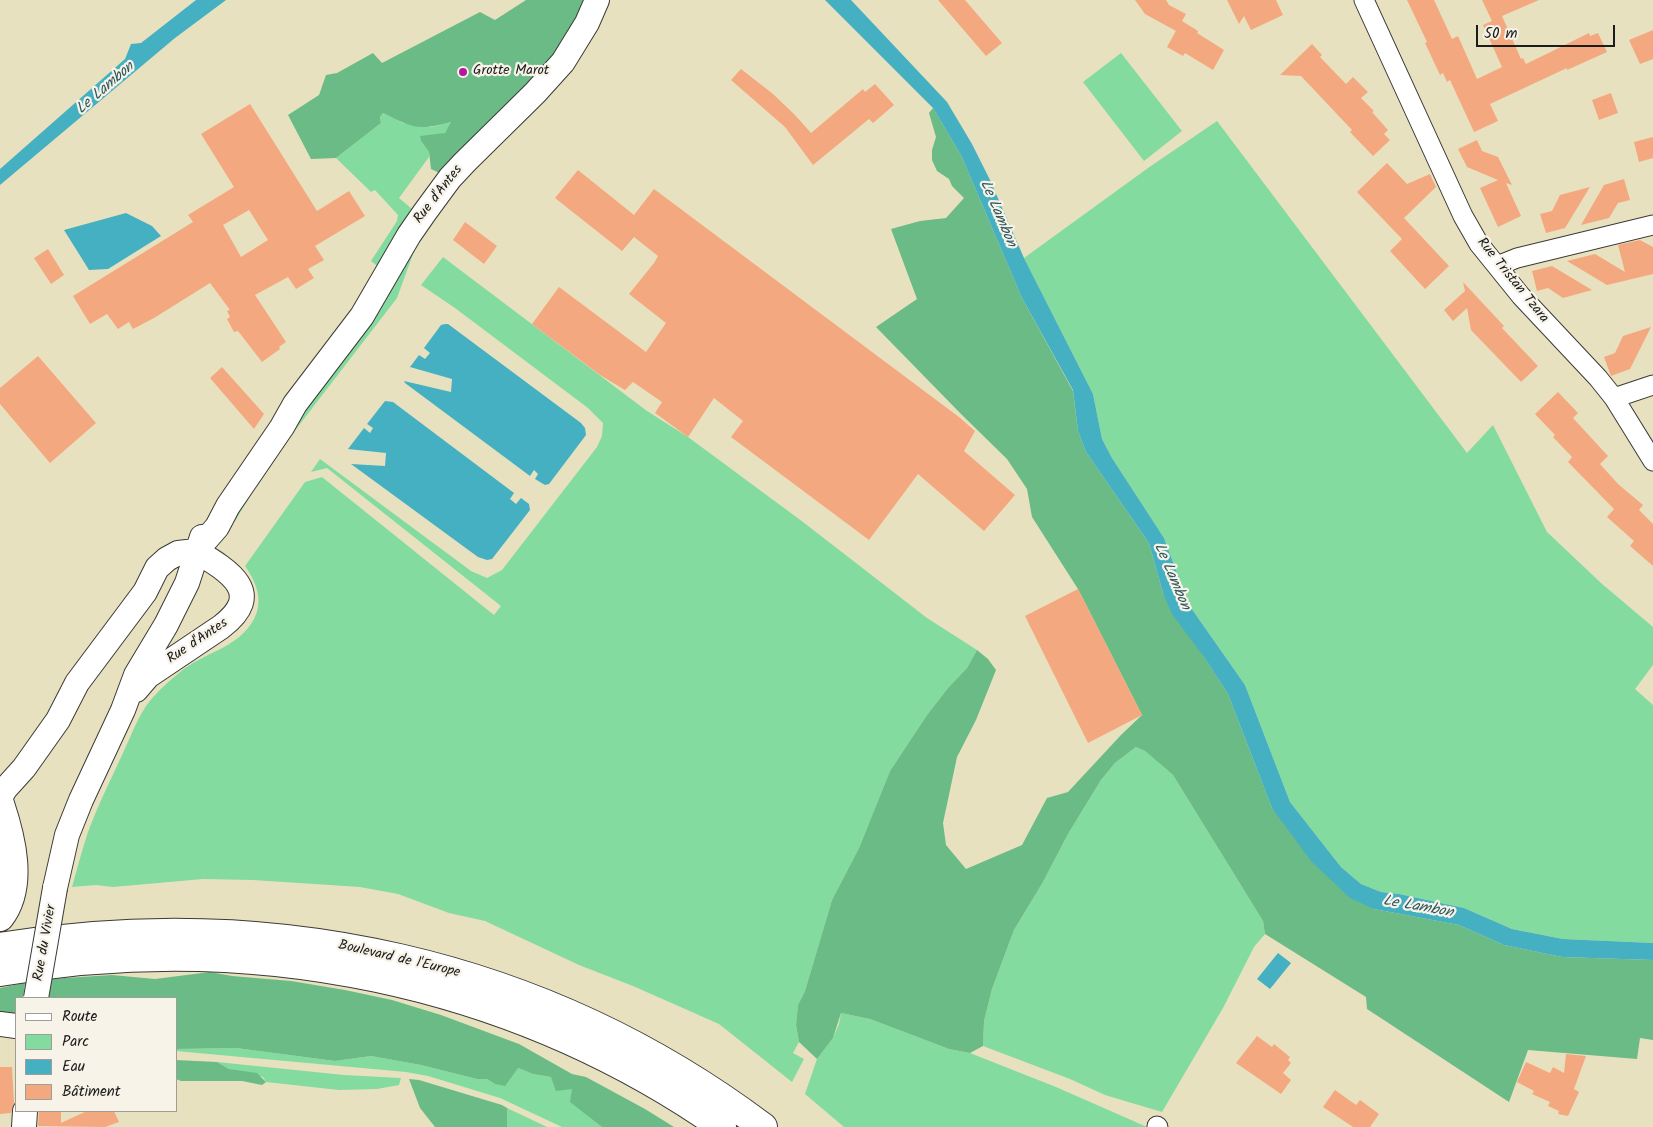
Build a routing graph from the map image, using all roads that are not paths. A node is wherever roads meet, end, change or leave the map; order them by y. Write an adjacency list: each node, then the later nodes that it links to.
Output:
1 (597, 0): 8 (street, Rue d'Antes)
2 (1364, 0): 4 (street, Rue Tristan Tzara)
3 (1653, 225): 4 (street)
4 (1497, 266): 6 (street, Rue Tristan Tzara)
5 (1653, 385): 6 (street)
6 (1614, 398): 7 (street, Rue Tristan Tzara)
7 (1653, 461)
8 (196, 551): 9 (street, Rue d'Antes); 10 (street); 11 (street, Rue d'Antes)
9 (187, 583): 10 (street); 11 (street, Rue d'Antes)
10 (144, 592): 12 (street)
11 (123, 710): 13 (street, Rue d'Antes)
12 (0, 804): 14 (highway)
13 (55, 888): 17 (street, Rue du Vivier, bridge)
14 (0, 916)
15 (0, 947): 23 (highway, Boulevard de l'Europe)
16 (0, 972): 22 (highway, Boulevard de l'Europe)
17 (36, 997)
18 (0, 1024): 19 (street)
19 (15, 1026)
20 (25, 1112): 21 (street)
21 (24, 1127)
22 (722, 1127)
23 (763, 1127)

